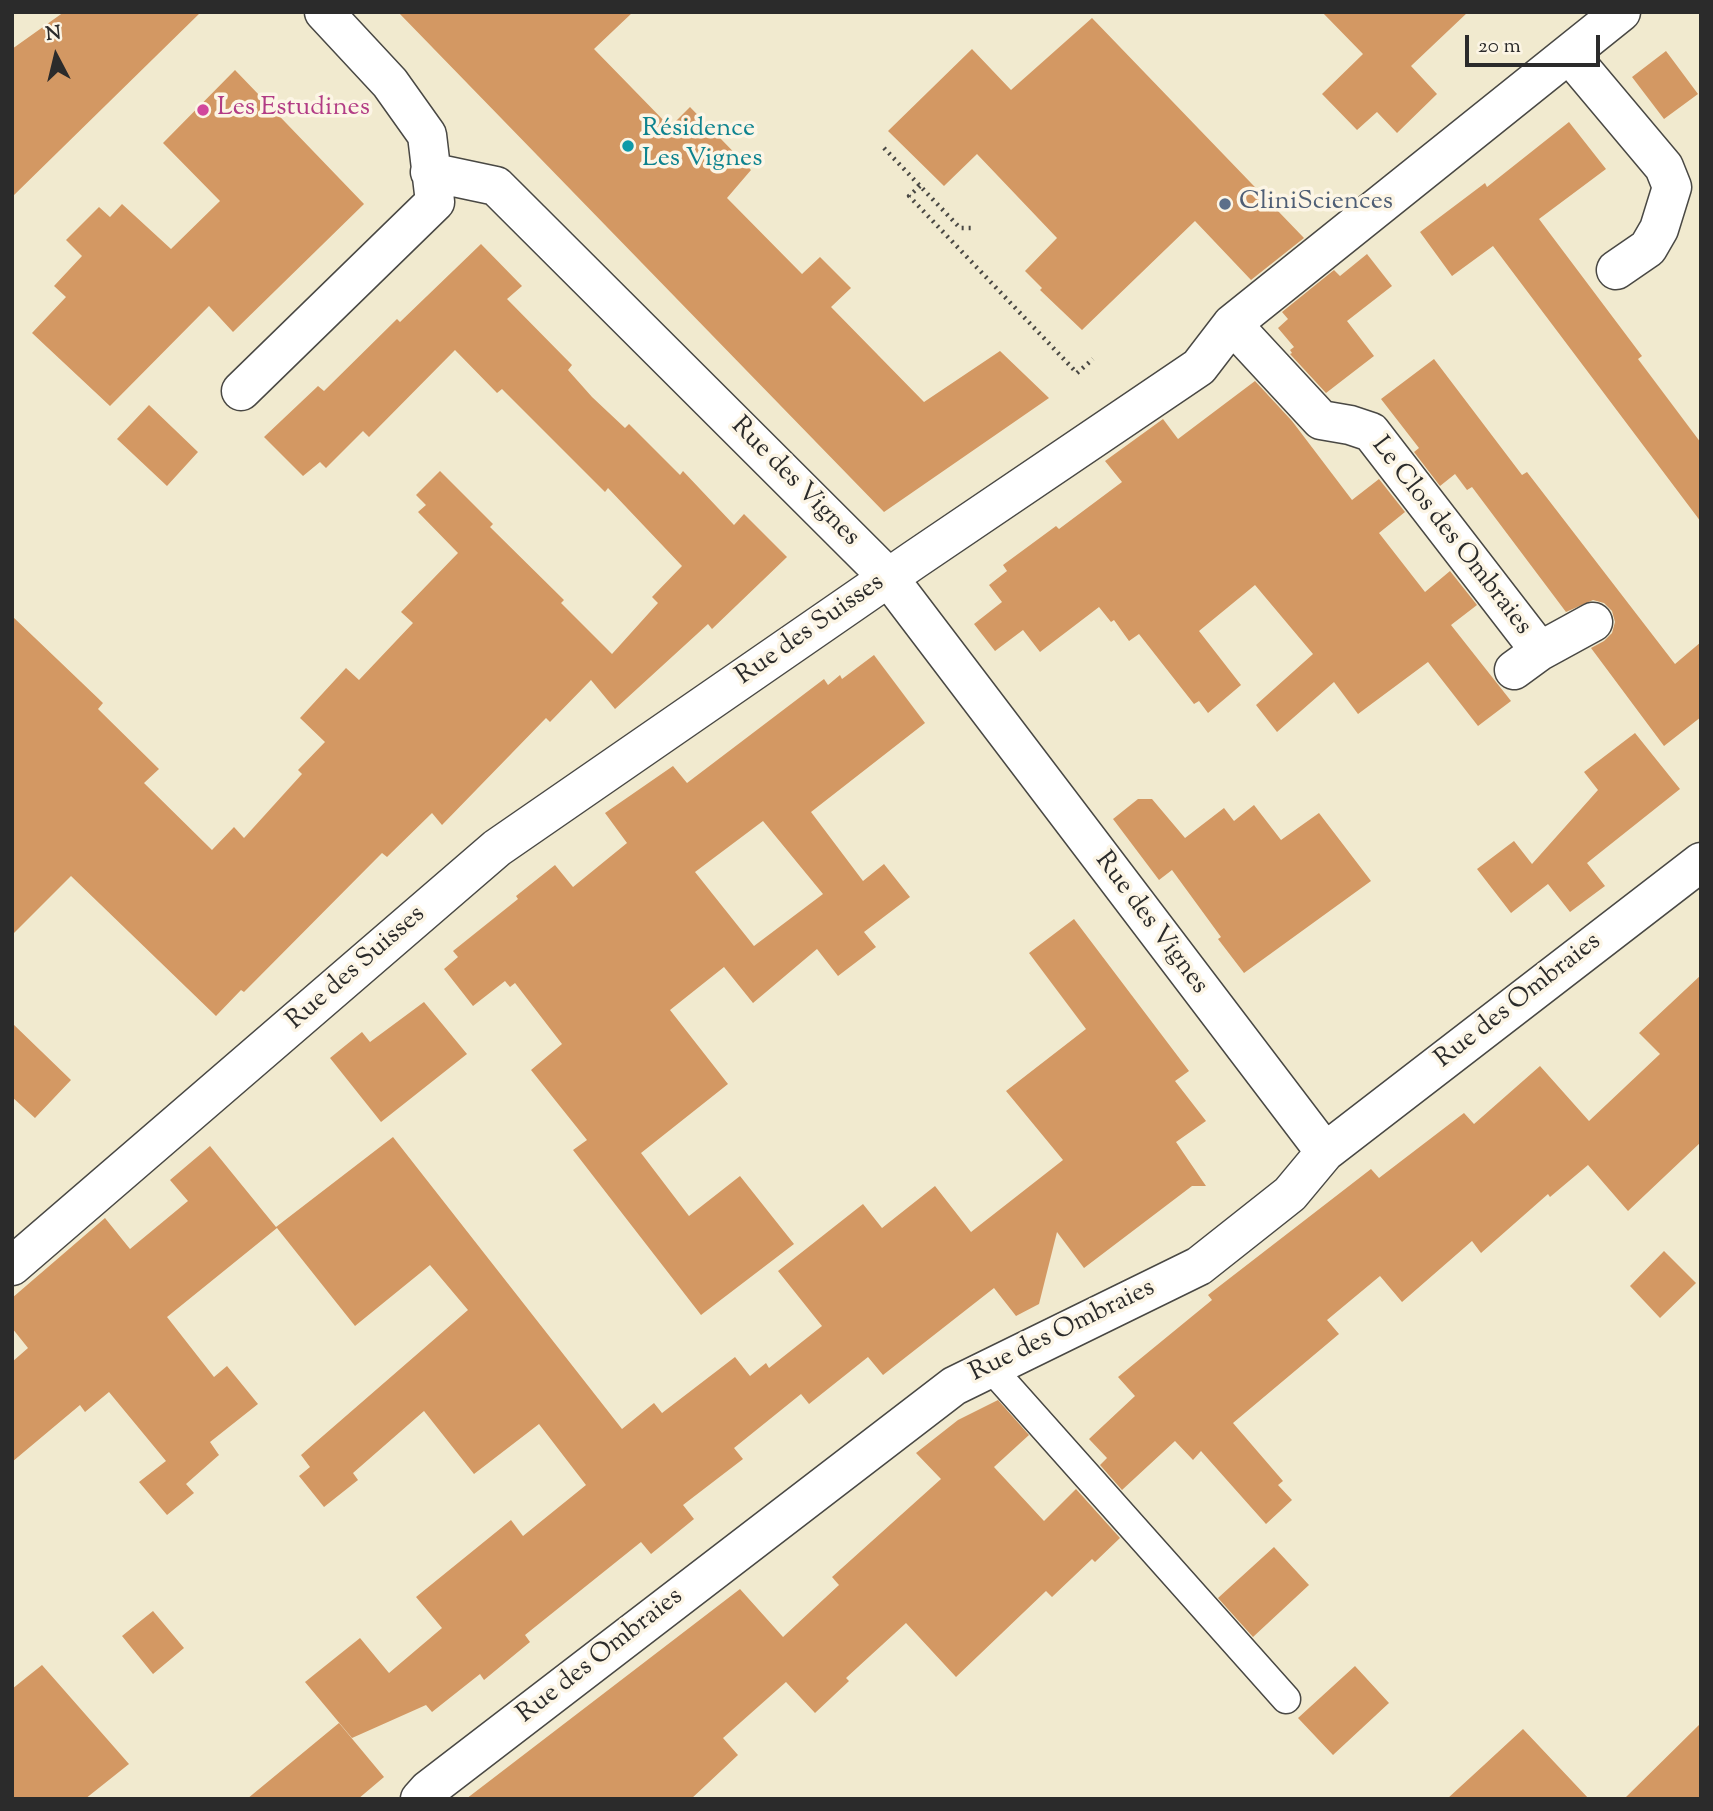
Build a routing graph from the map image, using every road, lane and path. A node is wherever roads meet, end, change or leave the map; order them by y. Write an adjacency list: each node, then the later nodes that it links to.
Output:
1 (324, 12): 5 (street)
2 (1621, 12): 3 (street, Rue des Suisses)
3 (1569, 54): 8 (street); 9 (street, Rue des Suisses)
4 (884, 148): 6 (path)
5 (430, 172): 11 (street); 12 (street, Rue des Vignes)
6 (920, 186): 7 (path); 10 (path)
7 (972, 228)
8 (1616, 270)
9 (1232, 324): 12 (street, Rue des Suisses); 13 (street, Le Clos des Ombraies)
10 (1093, 359)
11 (241, 391)
12 (888, 577): 15 (street, Rue des Vignes); 16 (street, Rue des Suisses)
13 (1593, 622)
14 (1701, 862): 15 (street, Rue des Ombraies)
15 (1325, 1152): 17 (street, Rue des Ombraies)
16 (12, 1266)
17 (991, 1368): 18 (lane); 19 (street, Rue des Ombraies)
18 (1286, 1699)
19 (420, 1799)

